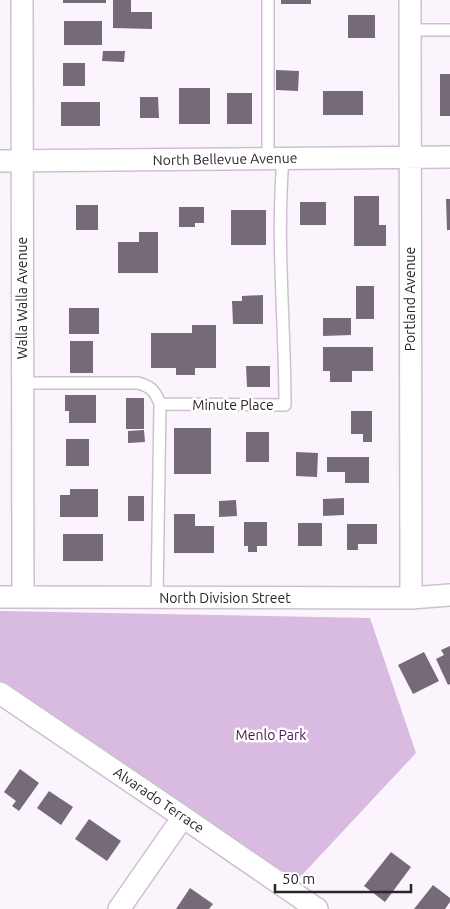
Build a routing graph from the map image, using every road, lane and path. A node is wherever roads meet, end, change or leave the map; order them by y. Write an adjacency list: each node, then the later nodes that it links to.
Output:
1 (22, 0): 10 (street, Walla Walla Avenue)
2 (268, 0): 8 (lane)
3 (410, 0): 4 (street, Portland Avenue)
4 (410, 30): 5 (lane); 6 (street, Portland Avenue)
5 (450, 30)
6 (410, 158): 7 (street, North Bellevue Avenue); 8 (street, North Bellevue Avenue); 17 (street, Portland Avenue)
7 (450, 158)
8 (276, 159): 10 (street, North Bellevue Avenue); 12 (lane, Minute Place)
9 (0, 161): 10 (street, North Bellevue Avenue)
10 (22, 161): 11 (street, Walla Walla Avenue)
11 (22, 383): 12 (lane); 15 (street, Walla Walla Avenue)
12 (160, 404): 16 (lane)
13 (450, 595): 17 (street, North Division Street)
14 (0, 597): 15 (street, North Division Street)
15 (23, 597): 16 (street, North Division Street)
16 (157, 598): 17 (street, North Division Street)
17 (411, 598)
18 (0, 693): 19 (street, Alvarado Terrace)
19 (183, 817): 20 (street); 21 (street, Alvarado Terrace)
20 (119, 909)
21 (317, 909)

